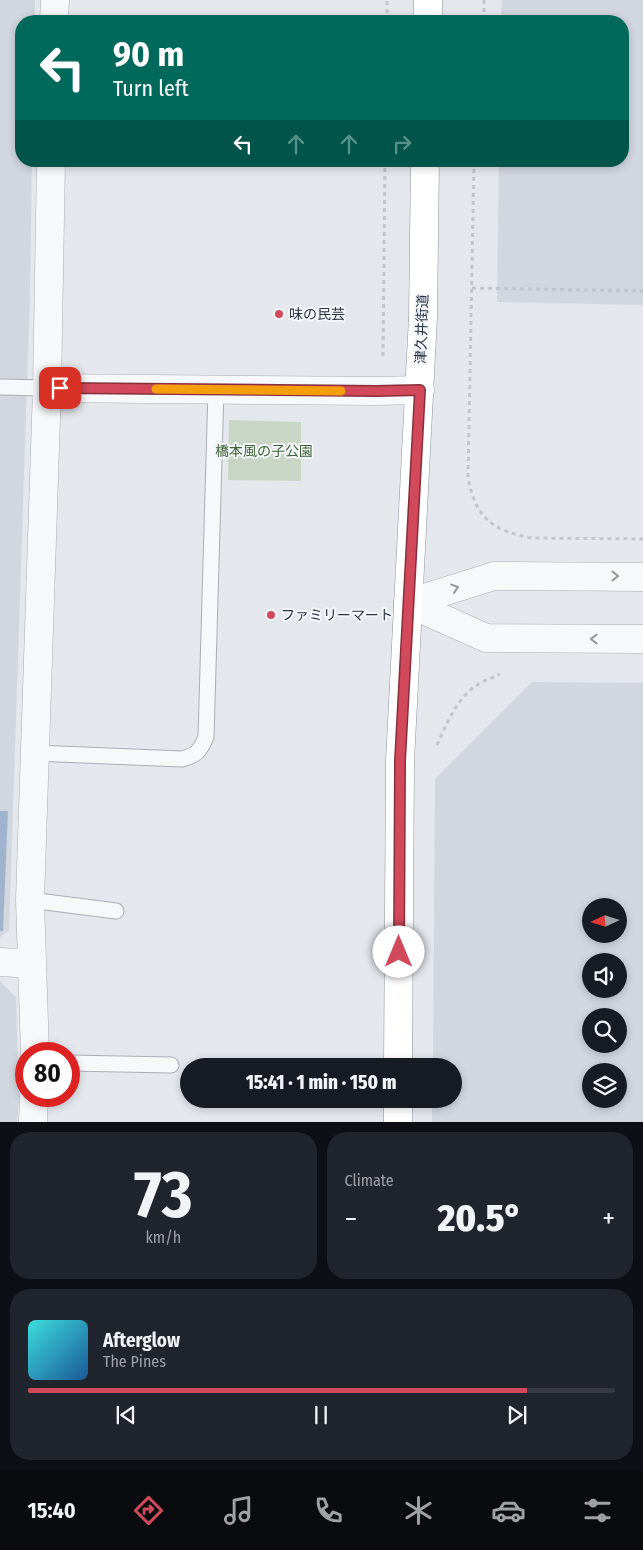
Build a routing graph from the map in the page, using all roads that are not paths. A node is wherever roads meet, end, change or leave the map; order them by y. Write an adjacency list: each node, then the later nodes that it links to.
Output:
1 (55, 0): 3 (street)
2 (428, 0): 4 (highway)
3 (54, 15)
4 (428, 15)
5 (51, 167): 8 (street)
6 (425, 167): 10 (highway, 津久井街道)
7 (2, 387): 8 (lane)
8 (47, 388): 9 (street); 14 (street)
9 (216, 390): 10 (street); 14 (lane)
10 (420, 390): 12 (highway, 津久井街道)
11 (643, 576): 12 (street, one-way to 11)
12 (408, 603): 13 (street, one-way to 12); 20 (highway, 津久井街道)
13 (643, 639)
14 (34, 753): 15 (street)
15 (30, 900): 16 (lane); 18 (street)
16 (116, 911)
17 (0, 962): 18 (street)
18 (31, 964): 19 (street)
19 (34, 1042)
20 (398, 1058)
21 (80, 1063): 22 (lane)
22 (171, 1065)
23 (34, 1107): 25 (street)
24 (398, 1108): 26 (highway)
25 (33, 1122)
26 (398, 1122)

